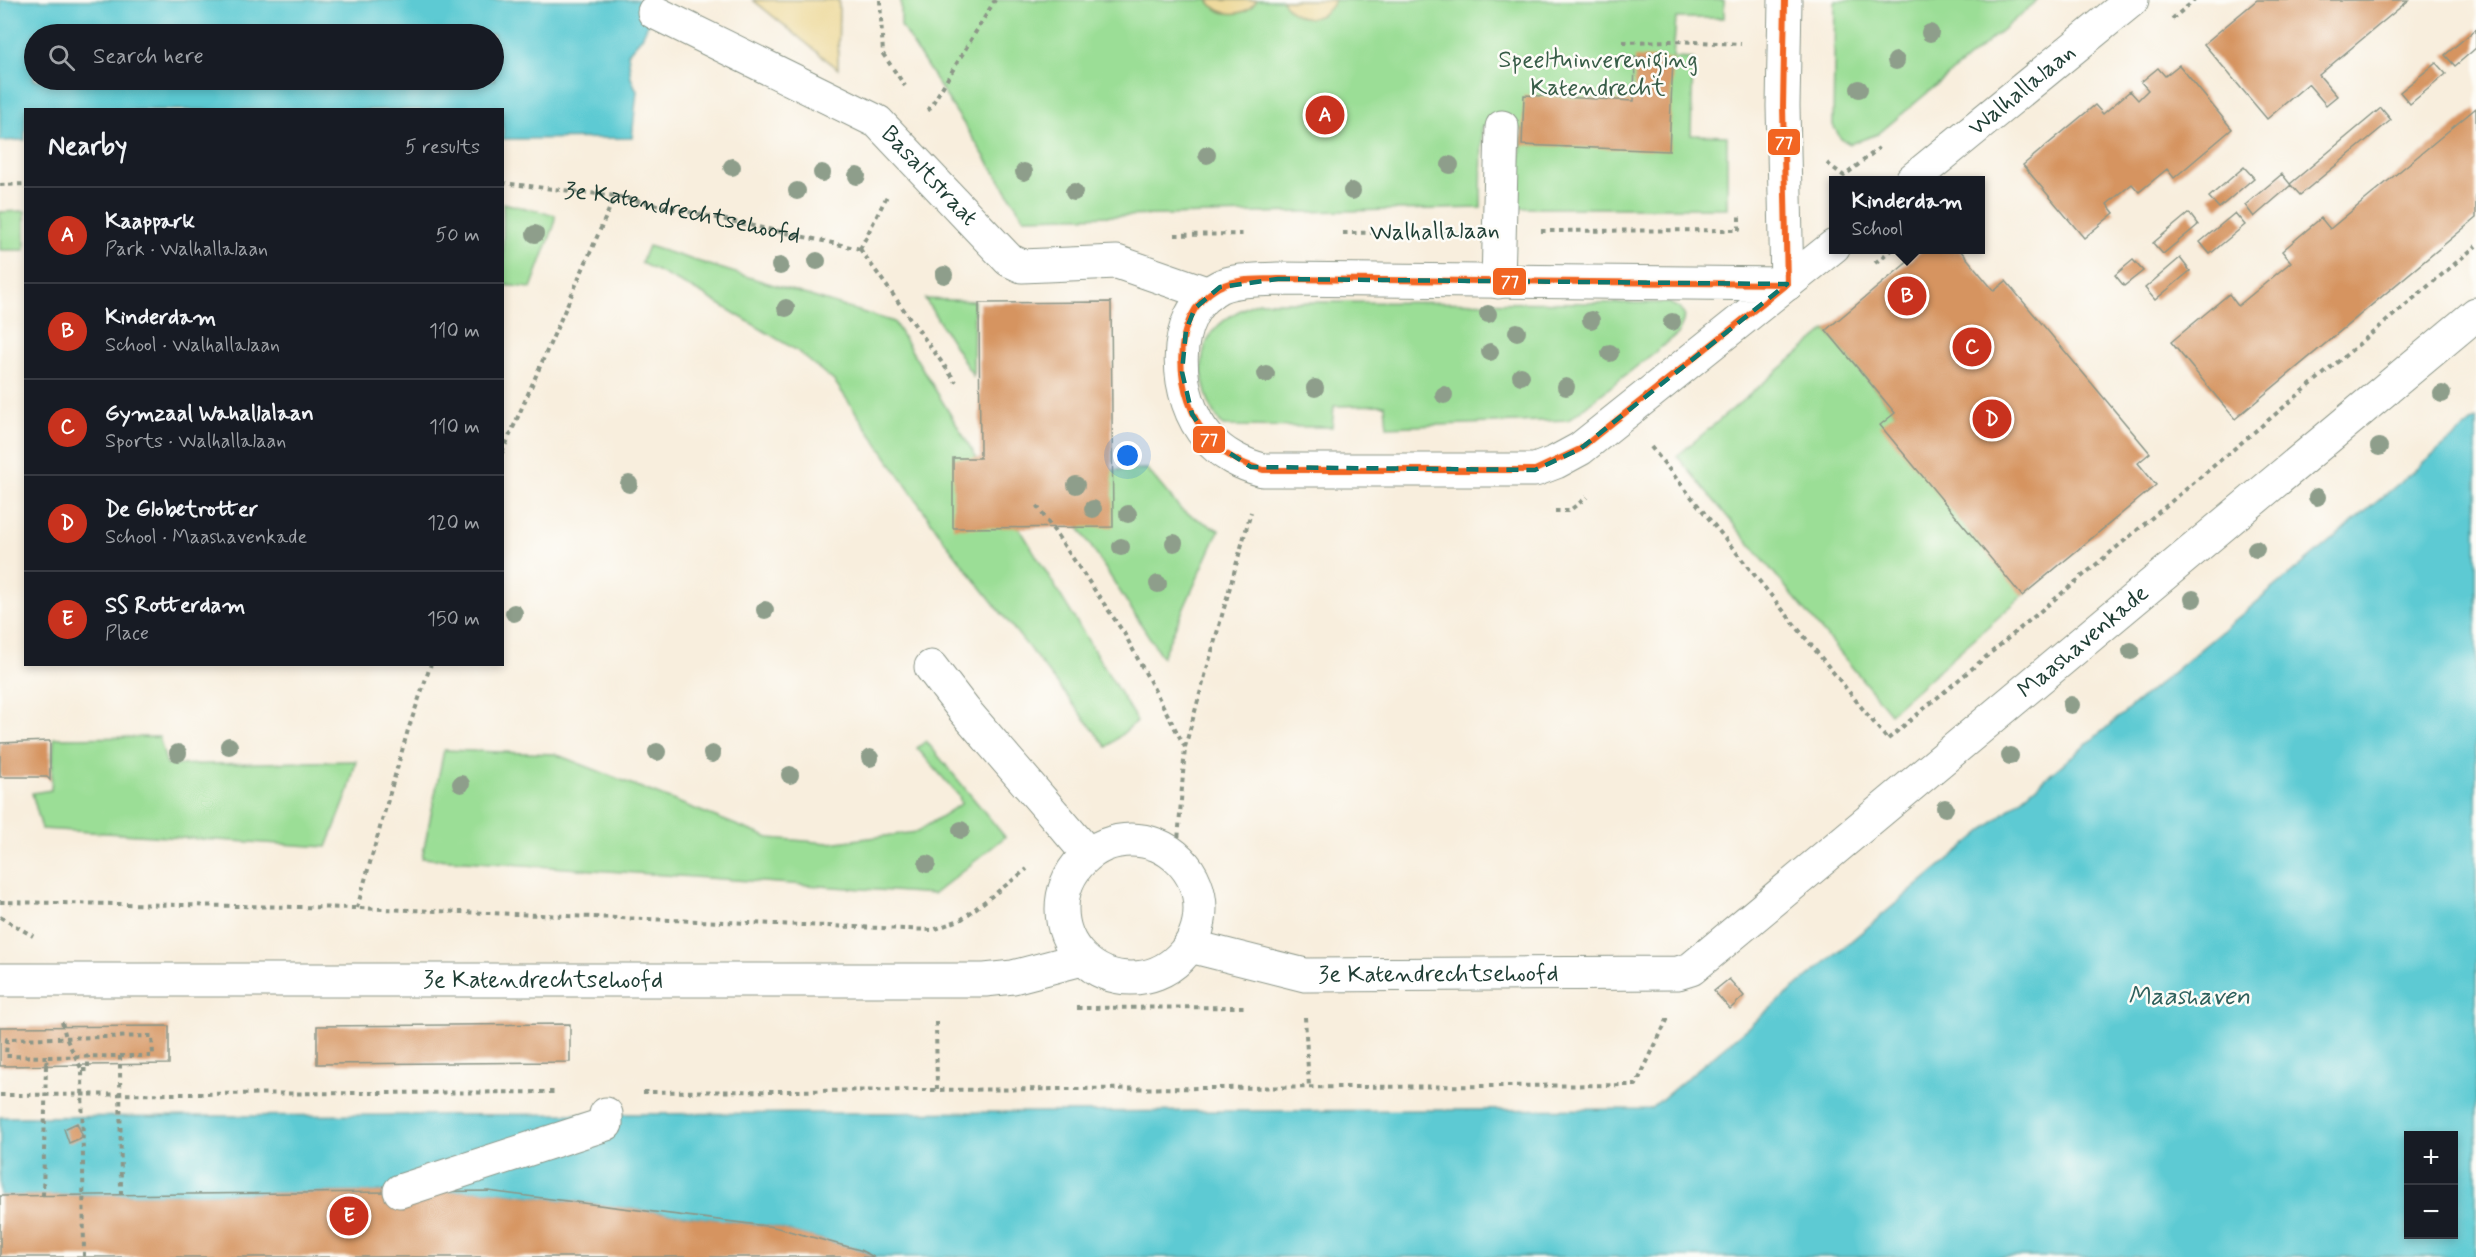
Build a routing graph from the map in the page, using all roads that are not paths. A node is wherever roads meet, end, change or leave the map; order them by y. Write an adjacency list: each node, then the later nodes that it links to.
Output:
1 (1785, 0): 8 (street)
2 (2132, 0): 5 (street, Walhallalaan)
3 (654, 12): 9 (street, Basaltstraat)
4 (1502, 127): 7 (street)
5 (1917, 176)
6 (1829, 249): 8 (street)
7 (1498, 282): 8 (street, Walhallalaan); 9 (street, Walhallalaan)
8 (1787, 284): 9 (street)
9 (1209, 294)
10 (2476, 314): 15 (street, Maashavenkade)
11 (931, 667): 12 (street)
12 (1088, 854): 13 (street); 14 (street)
13 (1190, 946): 14 (street); 15 (street, 3e Katendrechtsehoofd)
14 (1082, 959): 16 (street, 3e Katendrechtsehoofd)
15 (1691, 969)
16 (0, 980)
17 (606, 1114): 18 (street)
18 (400, 1191)

